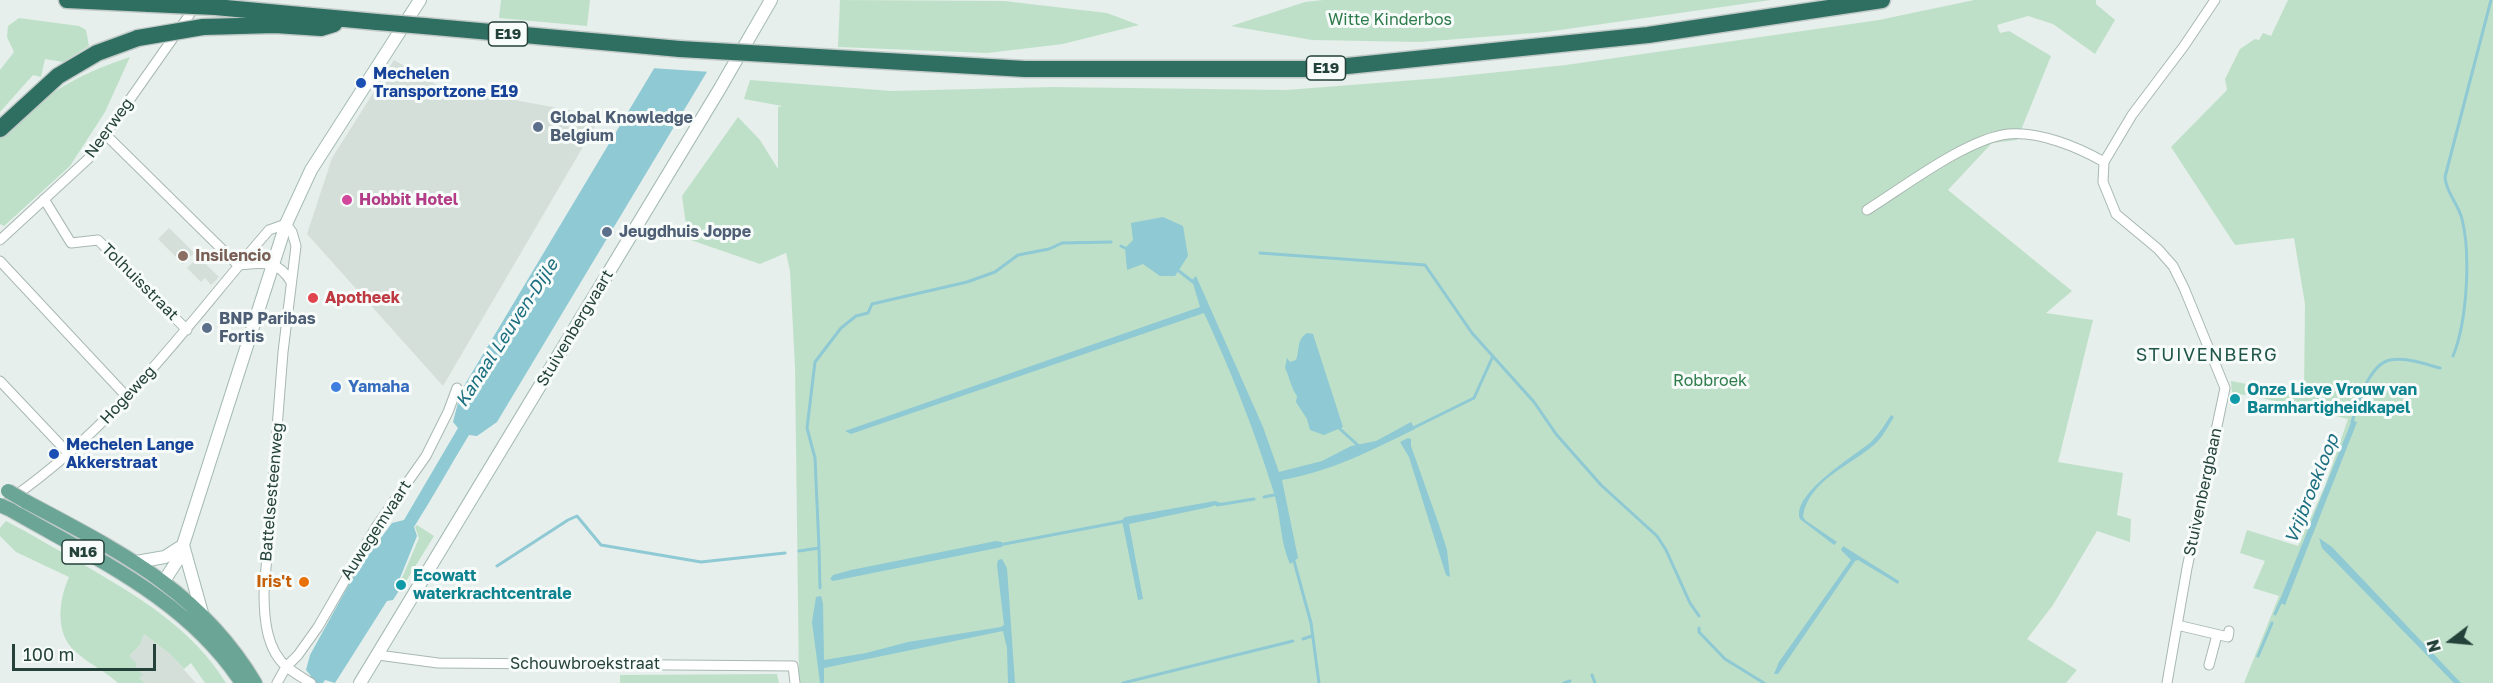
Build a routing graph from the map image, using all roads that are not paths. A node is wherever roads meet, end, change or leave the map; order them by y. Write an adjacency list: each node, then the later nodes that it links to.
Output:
1 (67, 0): 6 (highway, E19, bridge)
2 (420, 0): 13 (main road)
3 (771, 0): 34 (main road, Stuivenbergvaart)
4 (1882, 0): 7 (highway, E19, bridge)
5 (2215, 0): 10 (street)
6 (207, 3): 7 (highway, E19); 9 (street, Neerweg)
7 (350, 19): 8 (highway, bridge)
8 (0, 129)
9 (105, 135): 11 (street, Neerweg); 16 (street)
10 (2104, 162): 12 (street); 31 (street, Stuivenbergbaan)
11 (44, 199): 14 (street, Neerweg); 19 (street, Tolhuisstraat)
12 (1867, 210)
13 (286, 224): 16 (street, Hogeweg); 17 (main road); 18 (street, Battelsesteenweg)
14 (0, 240)
15 (0, 261): 22 (street)
16 (238, 265): 17 (street); 19 (street, Hogeweg)
17 (272, 265): 18 (street); 26 (main road)
18 (291, 282): 36 (street, Battelsesteenweg)
19 (187, 330): 22 (street, Hogeweg)
20 (0, 381): 23 (street)
21 (457, 388): 36 (street, Auwegemvaart)
22 (128, 398): 23 (street, Hogeweg)
23 (69, 454): 25 (street, Hogeweg)
24 (4, 489): 27 (main road, N16, bridge)
25 (4, 507): 29 (main road, N16)
26 (183, 545): 27 (main road); 28 (main road); 30 (main road)
27 (136, 562): 28 (main road, N16)
28 (164, 581): 29 (main road); 30 (main road, N16)
29 (155, 595): 37 (main road, N16)
30 (202, 613): 37 (main road, N16)
31 (2177, 625): 33 (street); 42 (street, Stuivenbergbaan)
32 (2229, 631): 33 (street)
33 (2217, 635): 35 (street)
34 (378, 655): 40 (main road, Stuivenbergvaart); 41 (street, Schouwbroekstraat)
35 (2209, 665)
36 (290, 670): 38 (street, Auwegemvaart); 39 (street, Battelsesteenweg)
37 (250, 681)
38 (277, 683)
39 (311, 683)
40 (360, 683)
41 (795, 683)
42 (2167, 683)

